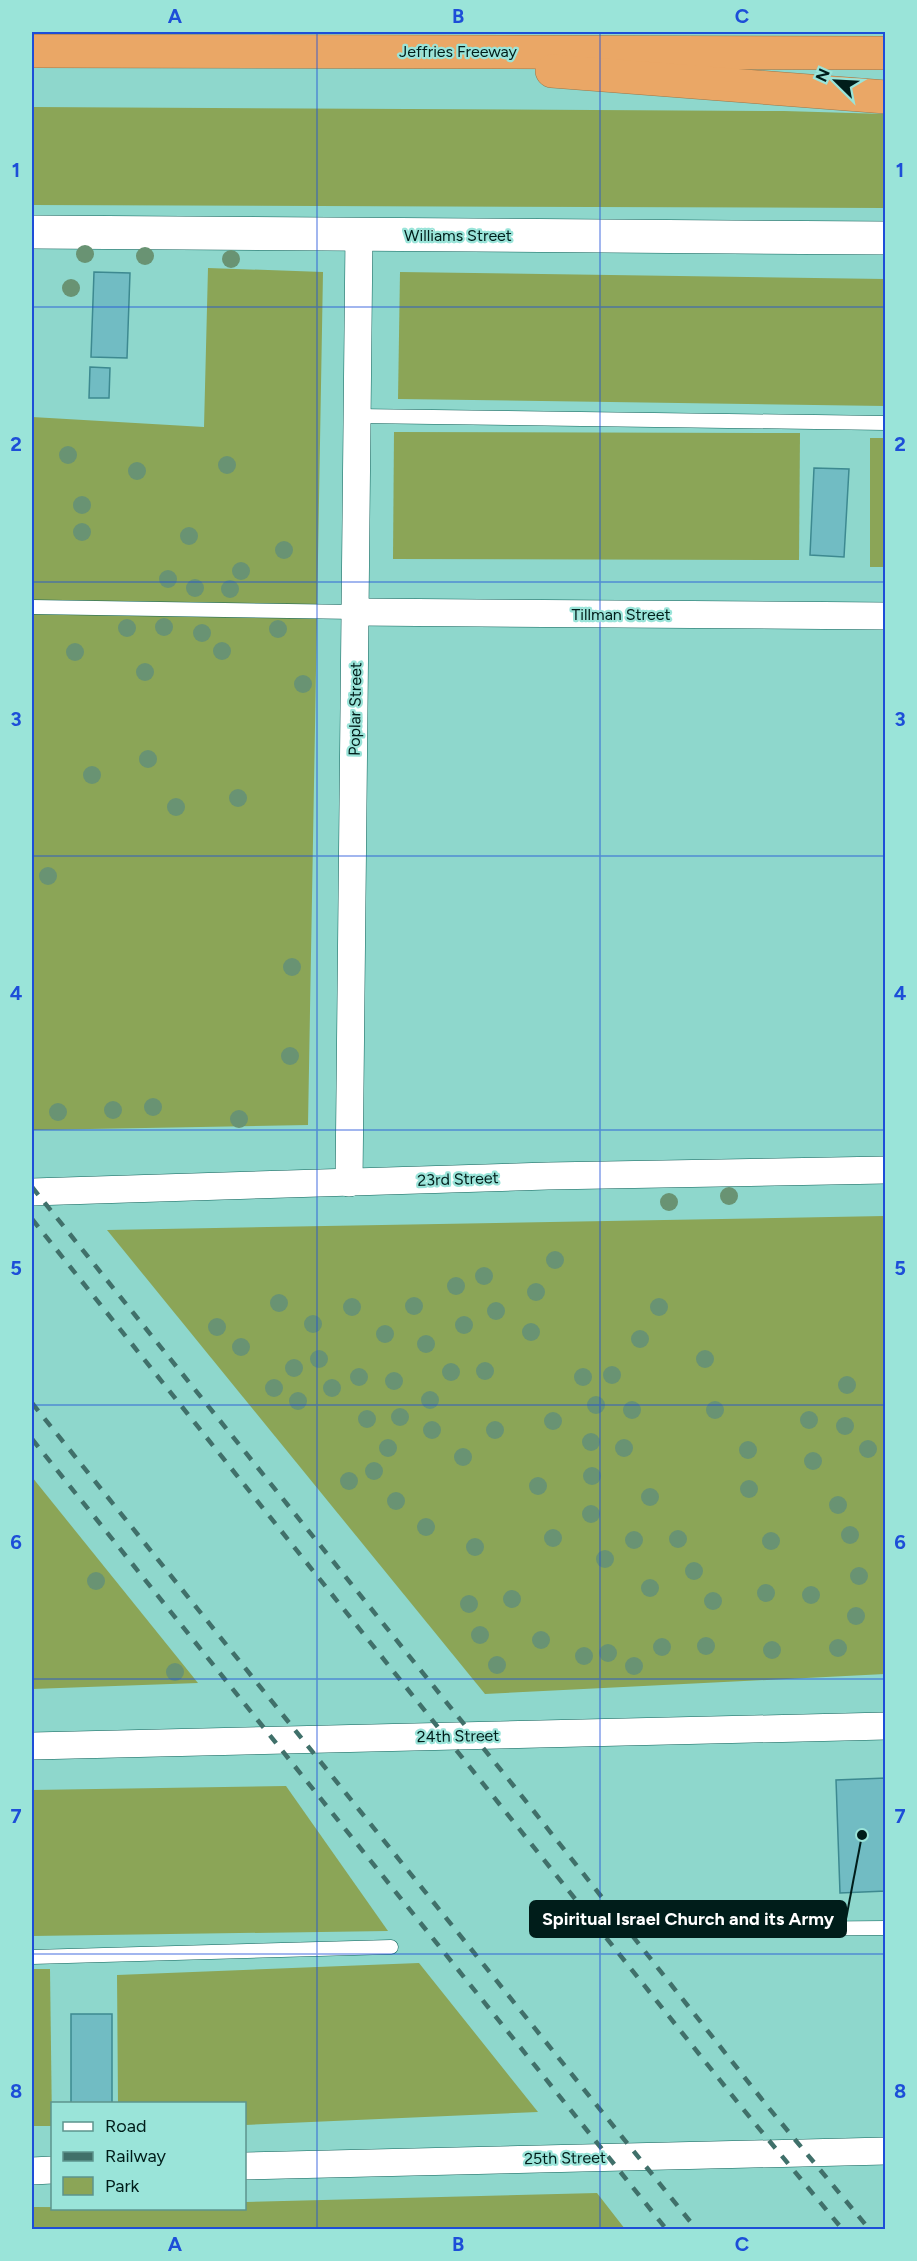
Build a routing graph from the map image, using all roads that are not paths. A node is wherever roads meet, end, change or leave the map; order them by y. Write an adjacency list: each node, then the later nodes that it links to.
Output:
1 (278, 50): 2 (highway, Jeffries Freeway); 3 (highway, Jeffries Freeway); 4 (highway)
2 (32, 51)
3 (885, 52)
4 (885, 97)
5 (32, 232): 6 (street, Williams Street)
6 (359, 235): 7 (street, Williams Street); 8 (street, Poplar Street)
7 (885, 238)
8 (357, 416): 9 (lane); 11 (street, Poplar Street)
9 (885, 423)
10 (32, 607): 11 (lane)
11 (356, 612): 12 (street, Tillman Street); 14 (street, Poplar Street)
12 (885, 616)
13 (885, 1170): 14 (street, 23rd Street)
14 (349, 1182): 15 (street, 23rd Street)
15 (32, 1192)
16 (885, 1726): 17 (street, 24th Street)
17 (32, 1746)
18 (885, 1928): 19 (lane)
19 (761, 1929)
20 (391, 1947): 21 (lane)
21 (32, 1957)
22 (885, 2151): 23 (street, 25th Street)
23 (246, 2166)
24 (51, 2170): 25 (street)
25 (32, 2171)

